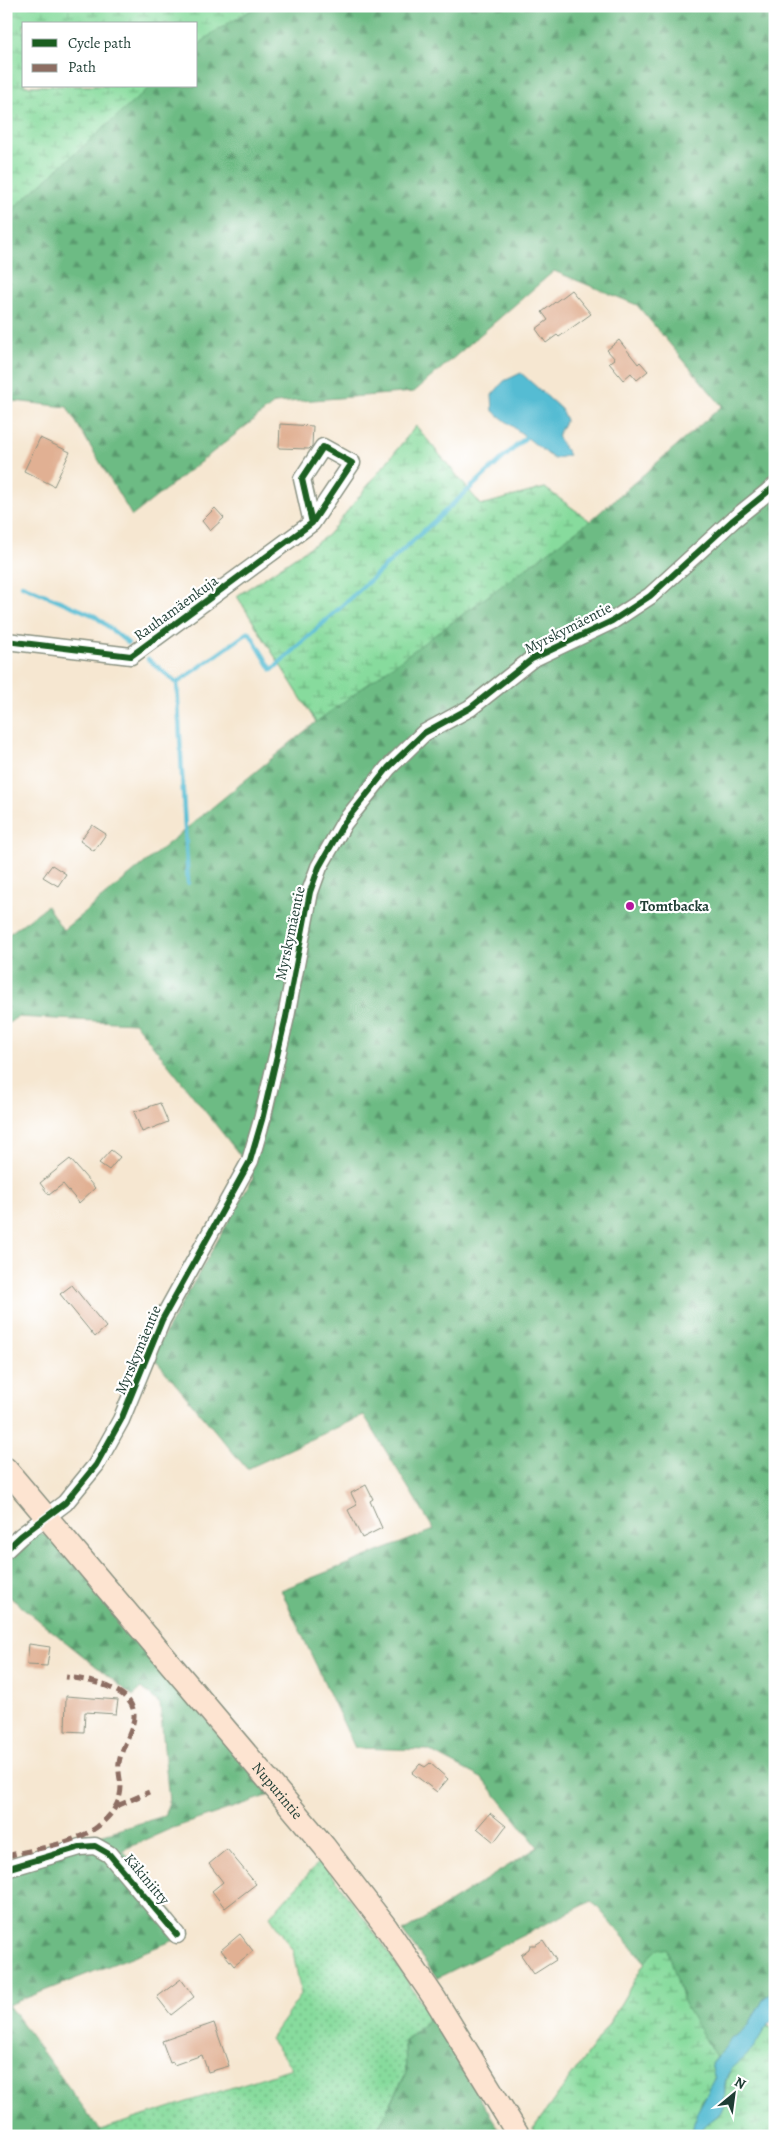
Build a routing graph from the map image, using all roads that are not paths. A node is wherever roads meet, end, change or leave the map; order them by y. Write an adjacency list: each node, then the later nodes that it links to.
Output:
1 (775, 486): 5 (street, Myrskymäentie)
2 (312, 523): 3 (street, Rauhamäenkuja)
3 (6, 641)
4 (6, 1469): 5 (main road, Nupurintie)
5 (47, 1517): 6 (street, Myrskymäentie); 9 (main road, Nupurintie)
6 (6, 1550)
7 (6, 1869): 8 (street, Käkiniitty)
8 (177, 1935)
9 (519, 2136)

